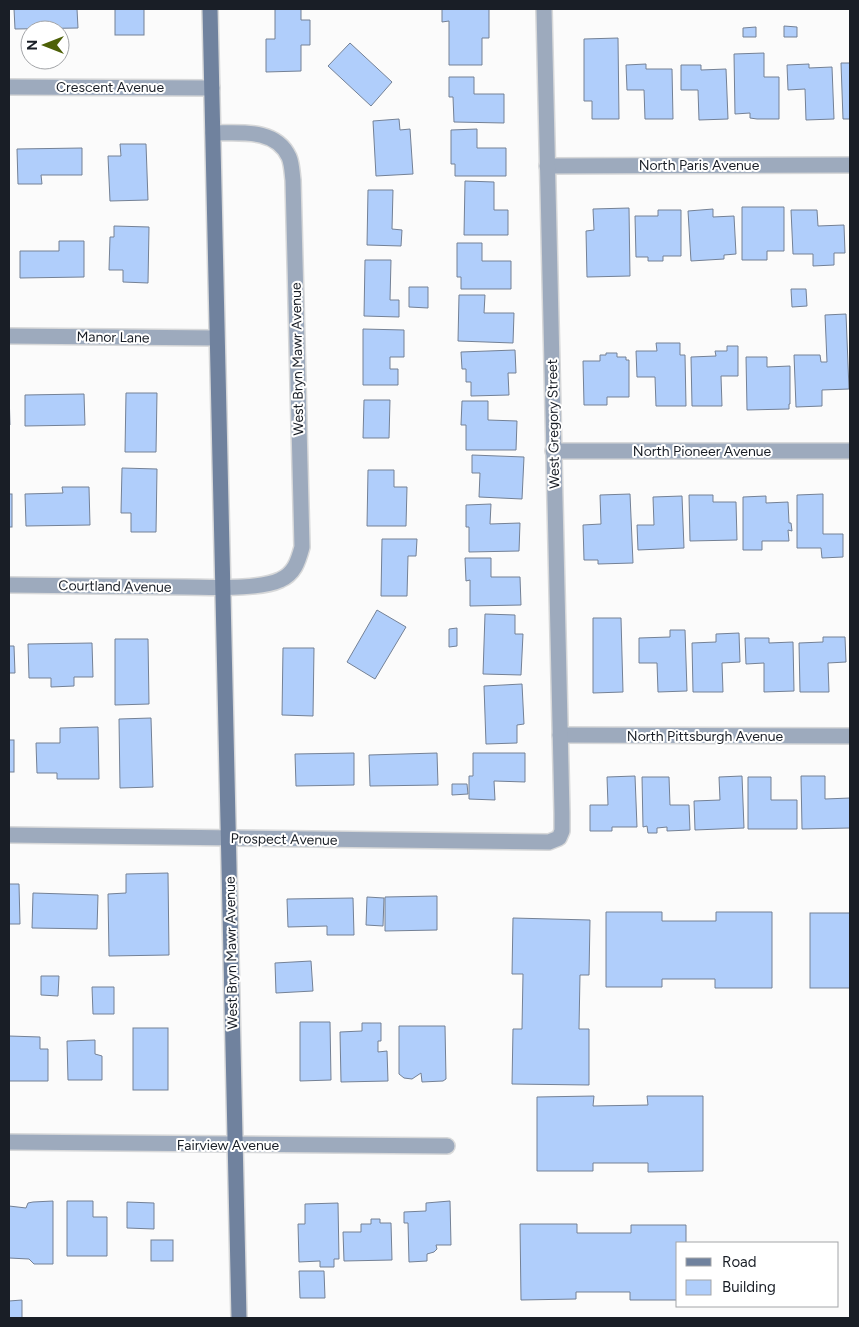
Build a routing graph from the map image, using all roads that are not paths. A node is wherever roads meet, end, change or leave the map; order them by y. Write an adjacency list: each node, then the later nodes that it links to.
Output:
1 (210, 9): 4 (street, West Bryn Mawr Avenue)
2 (544, 9): 7 (street, West Gregory Street)
3 (9, 87): 4 (street, Crescent Avenue)
4 (212, 88): 5 (street, West Bryn Mawr Avenue)
5 (213, 133): 9 (street, West Bryn Mawr Avenue); 13 (street, West Bryn Mawr Avenue)
6 (850, 165): 7 (street, North Paris Avenue)
7 (547, 166): 10 (street, West Gregory Street)
8 (9, 336): 9 (street, Manor Lane)
9 (216, 338): 13 (street, West Bryn Mawr Avenue)
10 (554, 451): 11 (street, North Pioneer Avenue); 14 (street, West Gregory Street)
11 (850, 451)
12 (9, 585): 13 (street, Courtland Avenue)
13 (222, 587): 17 (street, West Bryn Mawr Avenue)
14 (560, 735): 15 (street, North Pittsburgh Avenue); 18 (street, West Gregory Street)
15 (850, 736)
16 (9, 835): 17 (street, Prospect Avenue)
17 (228, 838): 18 (street, Prospect Avenue); 20 (street, West Bryn Mawr Avenue)
18 (559, 838)
19 (9, 1142): 20 (street, Fairview Avenue)
20 (235, 1145): 21 (street, Fairview Avenue); 22 (street, West Bryn Mawr Avenue)
21 (447, 1146)
22 (239, 1318)

